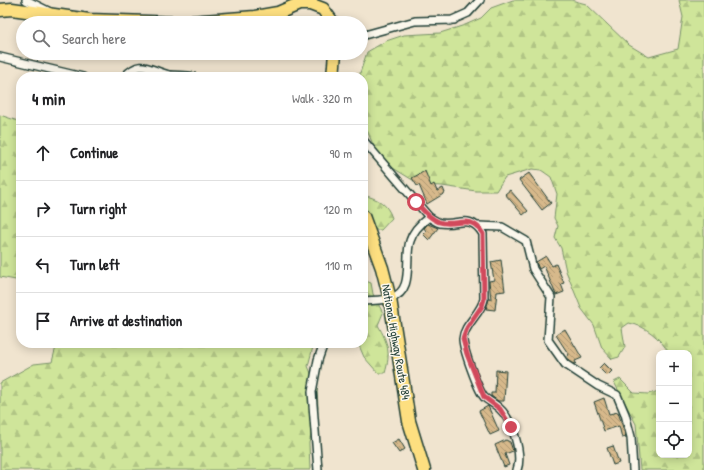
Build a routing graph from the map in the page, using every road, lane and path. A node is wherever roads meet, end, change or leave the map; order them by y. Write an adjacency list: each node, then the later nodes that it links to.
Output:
1 (26, 0): 4 (street)
2 (480, 0): 8 (street)
3 (0, 10): 4 (highway)
4 (53, 15): 5 (highway)
5 (60, 16)
6 (261, 16): 7 (highway)
7 (328, 16)
8 (454, 20): 9 (street); 10 (street)
9 (442, 24)
10 (368, 34)
11 (0, 57): 13 (street)
12 (335, 60): 16 (highway)
13 (62, 72)
14 (128, 72): 15 (street)
15 (160, 72)
16 (334, 72)
17 (368, 146): 18 (street)
18 (429, 217): 19 (street); 21 (street)
19 (478, 226): 26 (street); 27 (street)
20 (368, 230): 21 (highway, National Highway Route 484)
21 (390, 299): 22 (street); 25 (highway, National Highway Route 484)
22 (368, 301)
23 (322, 348): 24 (street)
24 (318, 470)
25 (424, 470)
26 (517, 470)
27 (633, 470)

